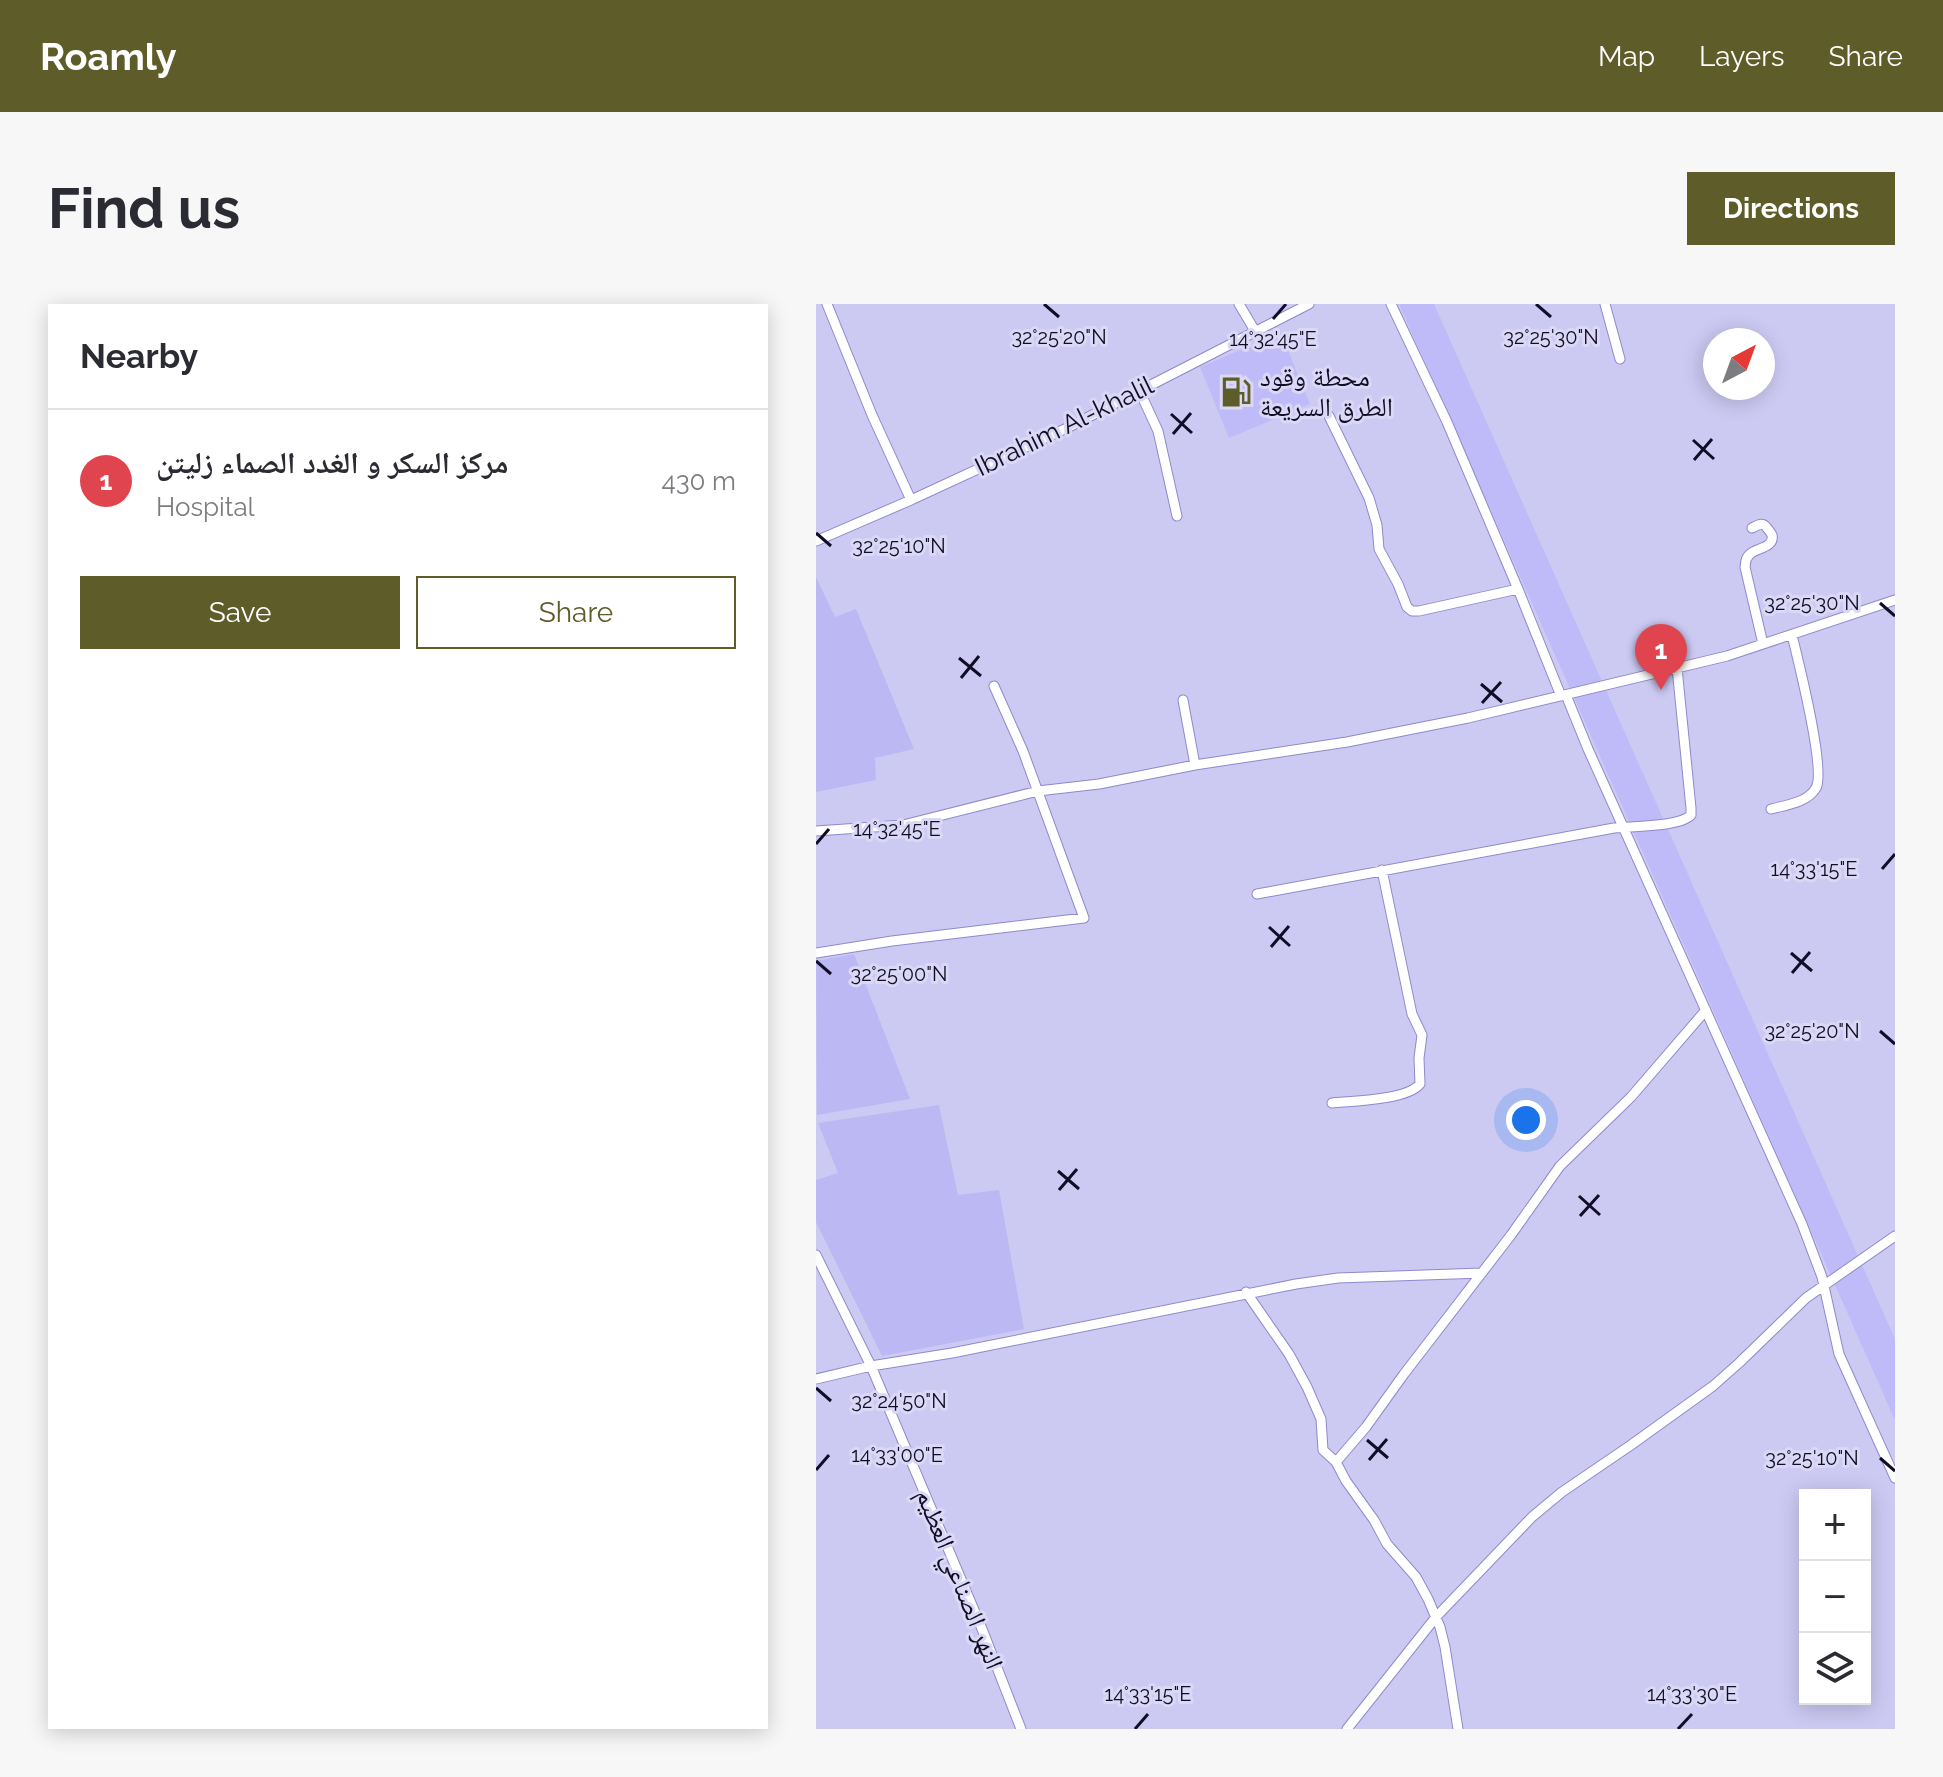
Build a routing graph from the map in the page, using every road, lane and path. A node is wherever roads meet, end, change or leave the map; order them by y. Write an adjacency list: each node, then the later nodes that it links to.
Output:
1 (827, 304): 10 (street)
2 (1239, 304): 6 (street)
3 (1309, 304): 6 (street, Ibrahim Al-khalil)
4 (1391, 304): 14 (street)
5 (1605, 304): 7 (street)
6 (1255, 331): 8 (street, Ibrahim Al-khalil)
7 (1620, 359)
8 (1139, 390): 10 (street, Ibrahim Al-khalil); 11 (street)
9 (1329, 416): 14 (street)
10 (911, 500): 13 (street, Ibrahim Al-khalil)
11 (1177, 516)
12 (1752, 528): 17 (street)
13 (816, 541)
14 (1518, 589): 20 (street)
15 (1895, 600): 16 (street)
16 (1792, 635): 17 (street); 24 (street)
17 (1763, 644): 18 (street)
18 (1677, 668): 20 (street); 25 (street)
19 (994, 686): 23 (street)
20 (1564, 696): 22 (street); 25 (street)
21 (1183, 700): 22 (street)
22 (1195, 765): 23 (street)
23 (1038, 791): 26 (street); 29 (street)
24 (1771, 809)
25 (1624, 827): 27 (street); 30 (street)
26 (816, 831)
27 (1382, 870): 28 (street); 31 (street)
28 (1257, 894)
29 (816, 953)
30 (1706, 1010): 34 (street); 35 (street)
31 (1332, 1103)
32 (1895, 1236): 35 (street)
33 (816, 1255): 37 (street, النهر الصناعي العظيم)
34 (1482, 1273): 36 (street); 39 (street)
35 (1824, 1285): 40 (street); 41 (street)
36 (1246, 1292): 37 (street); 39 (street)
37 (871, 1366): 38 (street); 42 (street, النهر الصناعي العظيم)
38 (816, 1379)
39 (1336, 1462): 41 (street)
40 (1895, 1478)
41 (1436, 1617): 43 (street); 44 (street)
42 (1021, 1729)
43 (1347, 1729)
44 (1458, 1729)

